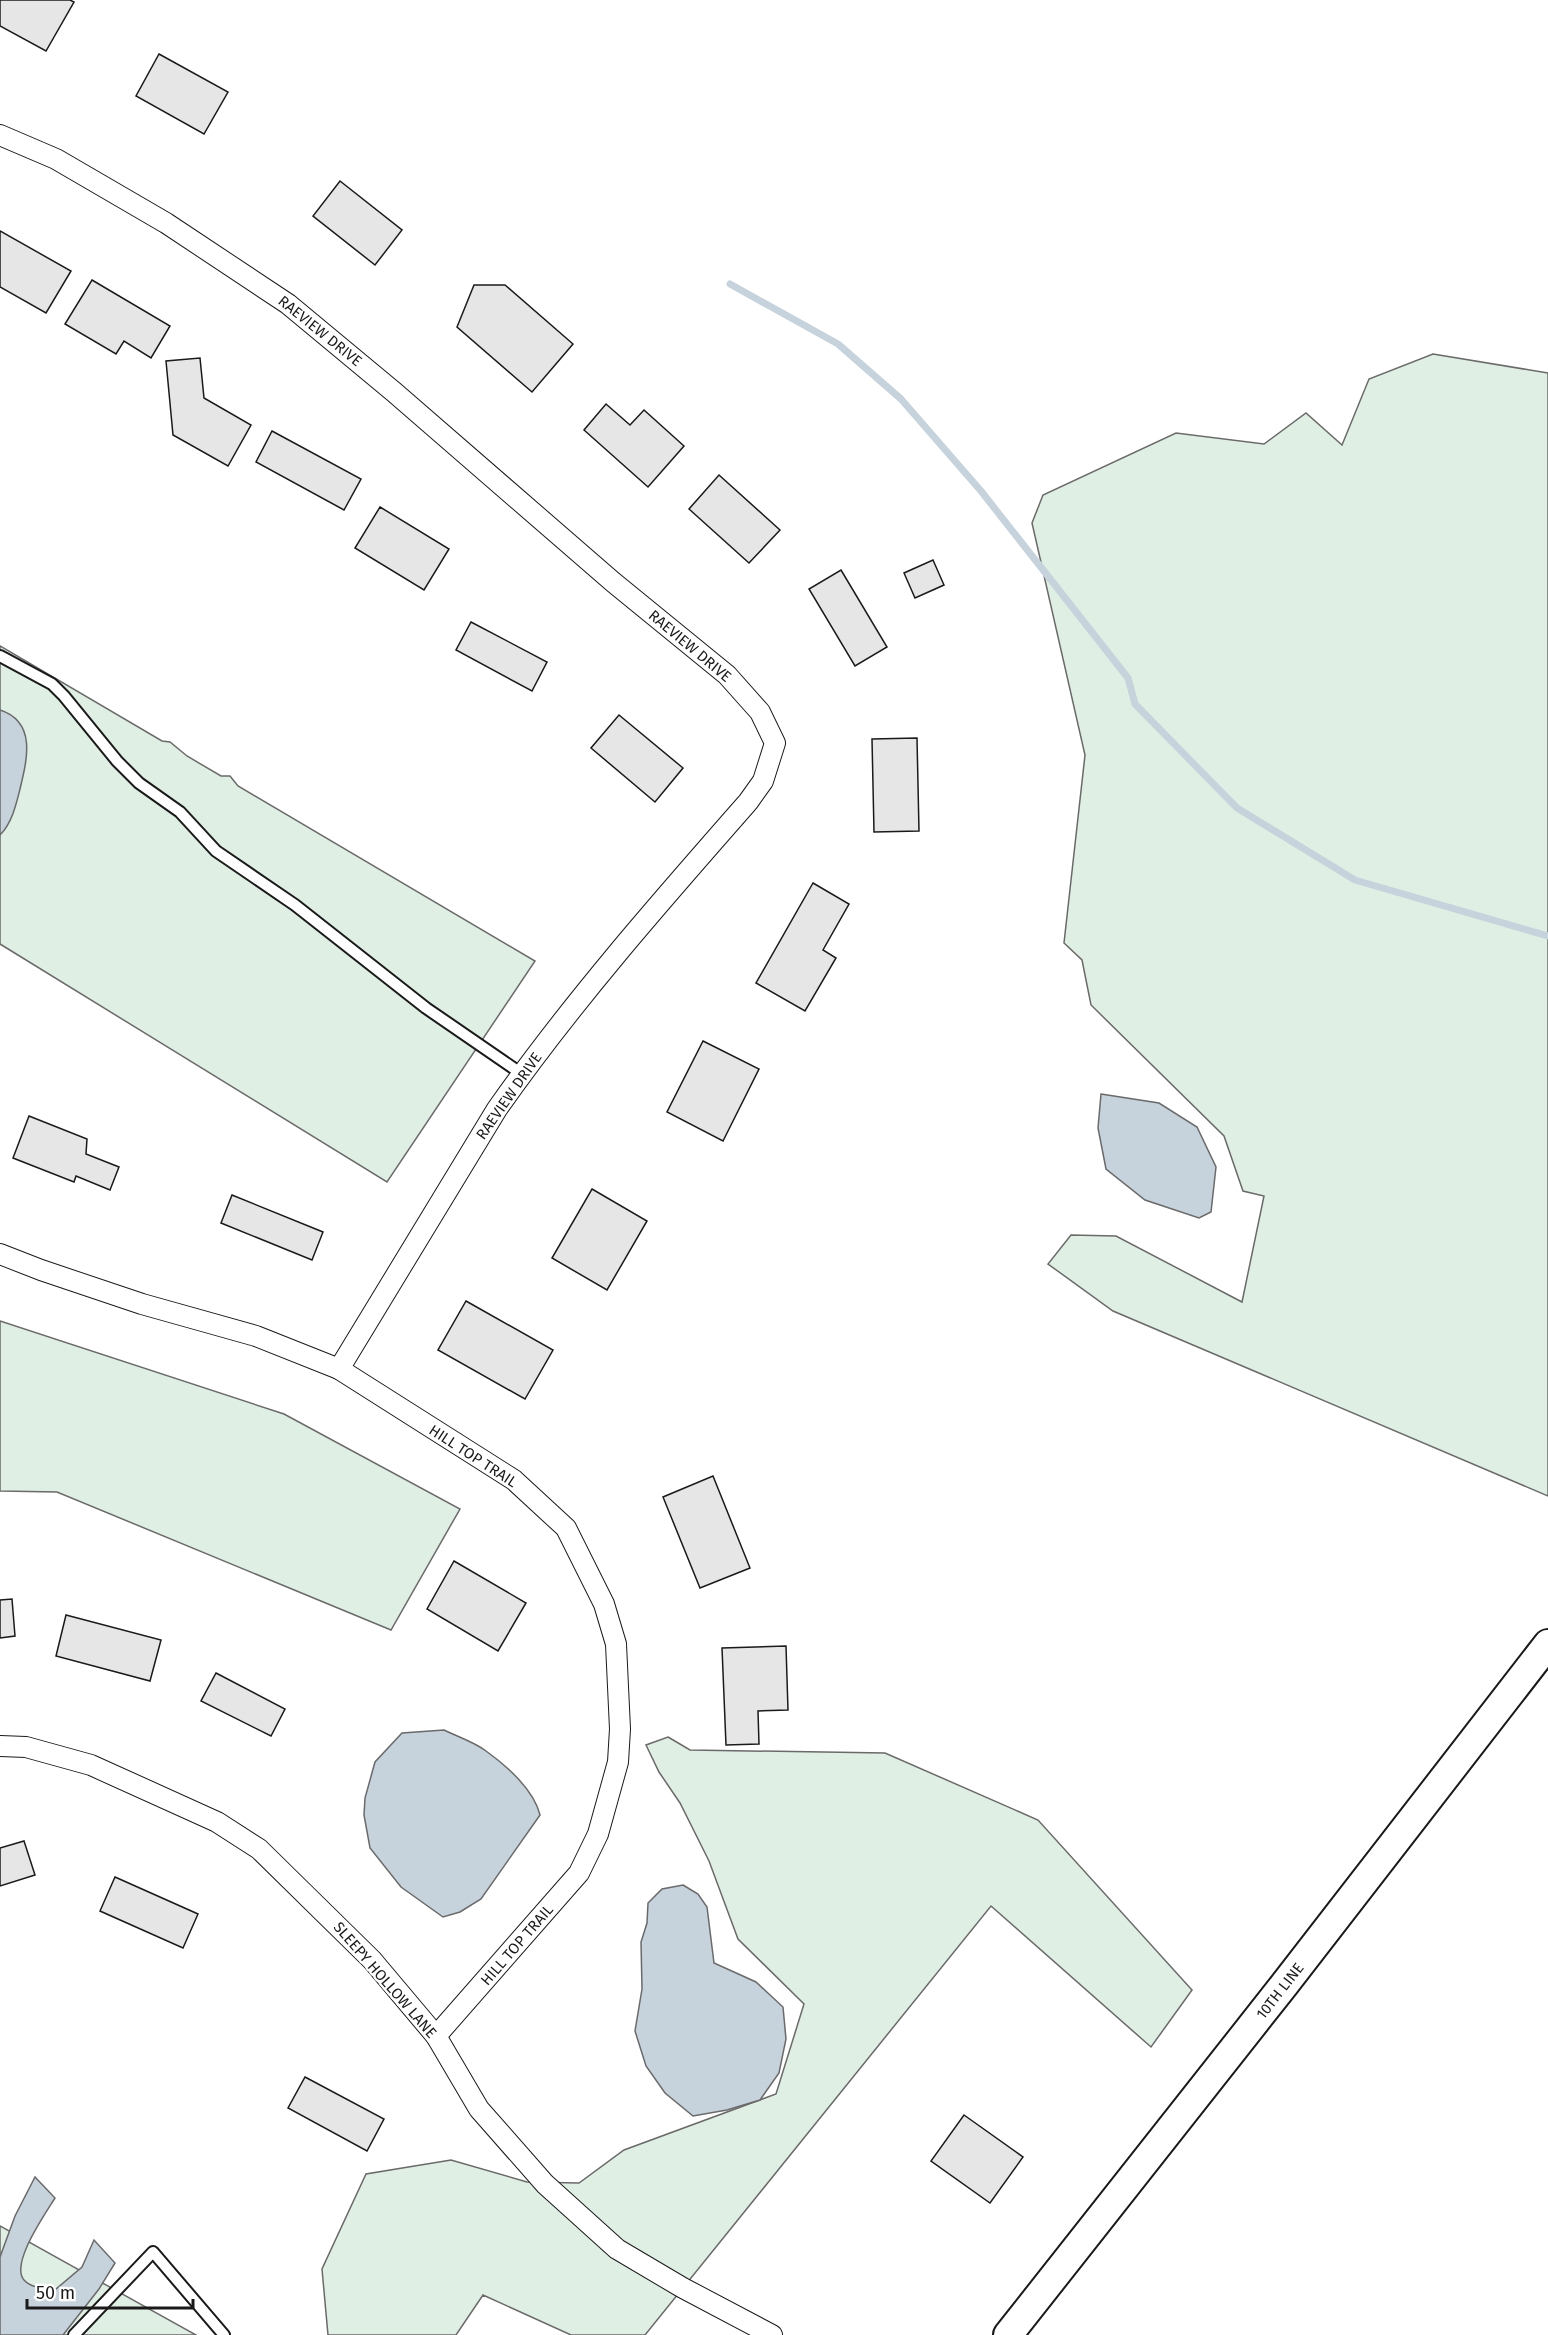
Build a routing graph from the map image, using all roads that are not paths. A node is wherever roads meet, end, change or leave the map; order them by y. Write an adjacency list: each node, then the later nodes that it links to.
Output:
1 (0, 135): 3 (street, RAEVIEW DRIVE)
2 (0, 656): 3 (lane)
3 (522, 1074): 5 (street, RAEVIEW DRIVE)
4 (0, 1254): 5 (street, HILL TOP TRAIL)
5 (339, 1369): 8 (street, HILL TOP TRAIL)
6 (1548, 1644): 12 (main road, 10TH LINE)
7 (0, 1746): 8 (street, SLEEPY HOLLOW LANE)
8 (436, 2036): 11 (street, SLEEPY HOLLOW LANE)
9 (74, 2335): 10 (lane)
10 (224, 2335)
11 (772, 2335)
12 (1008, 2335)

